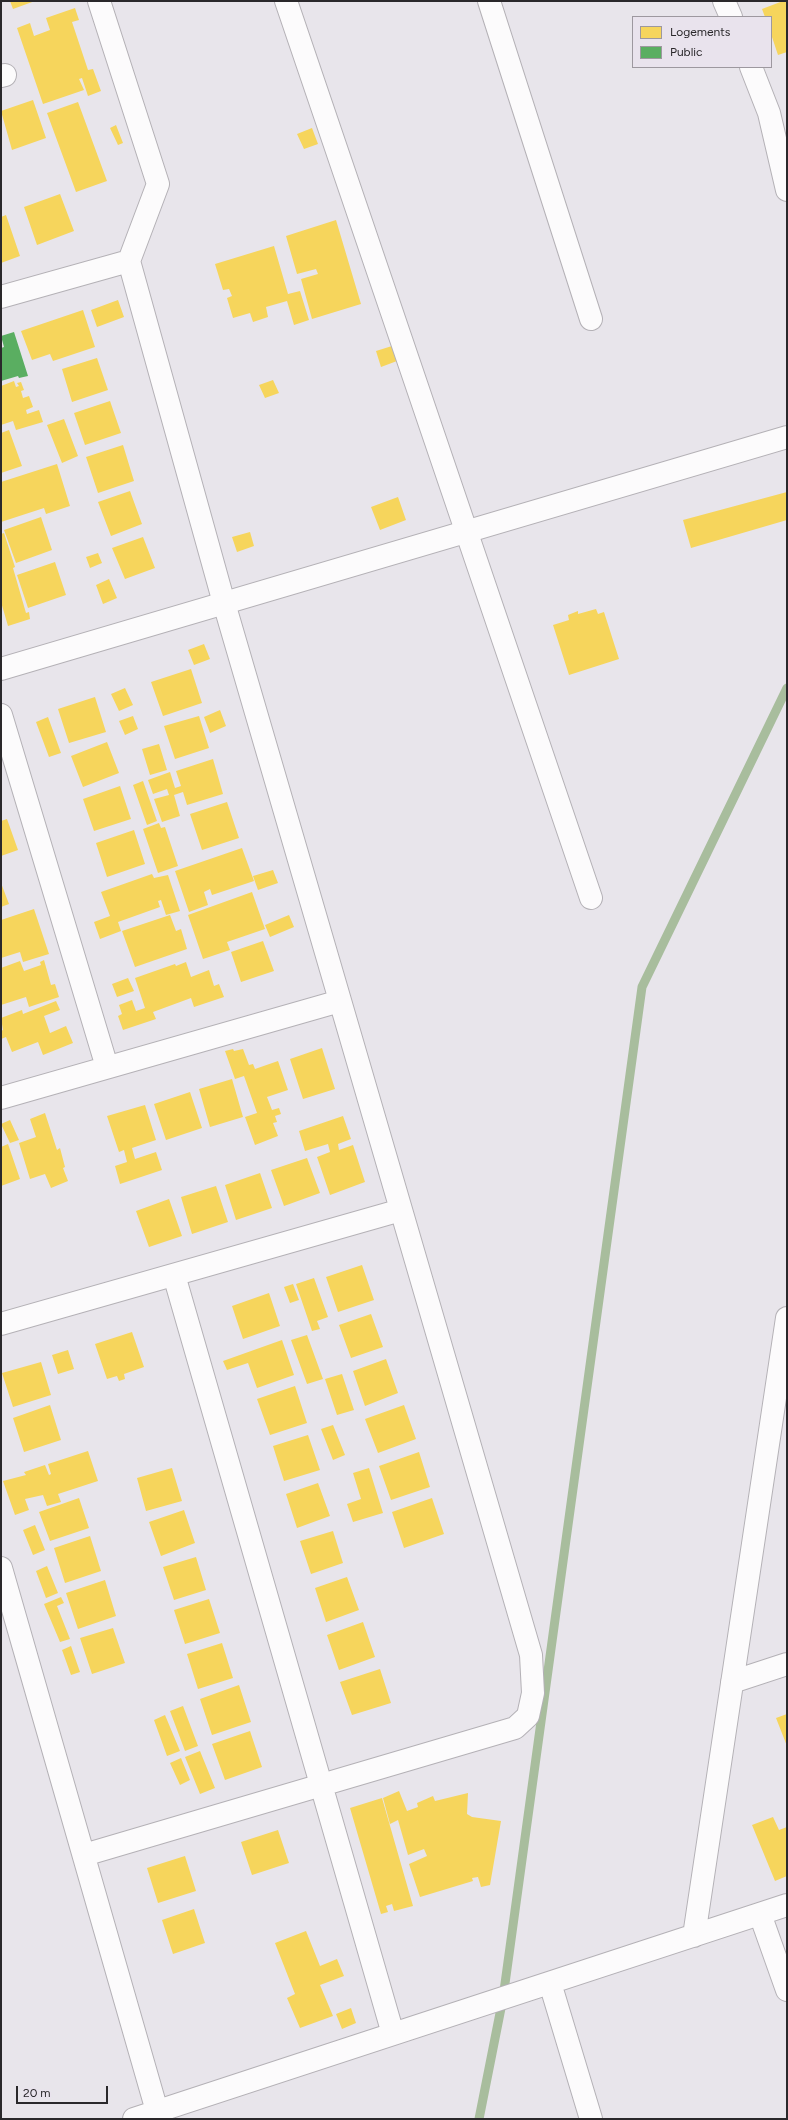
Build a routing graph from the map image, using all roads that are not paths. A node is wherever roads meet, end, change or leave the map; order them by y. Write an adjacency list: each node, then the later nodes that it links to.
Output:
1 (99, 1): 8 (street)
2 (286, 1): 12 (street)
3 (488, 1): 10 (street)
4 (724, 1): 5 (street)
5 (731, 16)
6 (750, 68): 7 (street)
7 (787, 190)
8 (129, 261): 9 (street); 13 (street)
9 (1, 297)
10 (591, 319)
11 (787, 437): 12 (street)
12 (466, 532): 13 (street); 16 (street)
13 (224, 603): 14 (street); 17 (street)
14 (1, 669)
15 (1, 715): 18 (street)
16 (590, 898)
17 (340, 1000): 18 (street); 20 (street)
18 (107, 1068): 19 (street)
19 (1, 1098)
20 (401, 1210): 21 (street); 27 (street)
21 (174, 1275): 23 (street); 27 (street)
22 (787, 1318): 26 (street)
23 (1, 1324)
24 (1, 1568): 28 (street)
25 (787, 1664): 26 (street)
26 (732, 1682): 31 (street)
27 (321, 1785): 28 (street); 34 (street)
28 (84, 1855): 35 (street)
29 (787, 1905): 30 (street)
30 (760, 1914): 31 (street); 33 (street)
31 (694, 1936): 32 (street)
32 (550, 1983): 34 (street); 37 (street)
33 (787, 1990)
34 (393, 2034): 35 (street)
35 (157, 2111): 36 (street)
36 (134, 2119)
37 (591, 2119)

